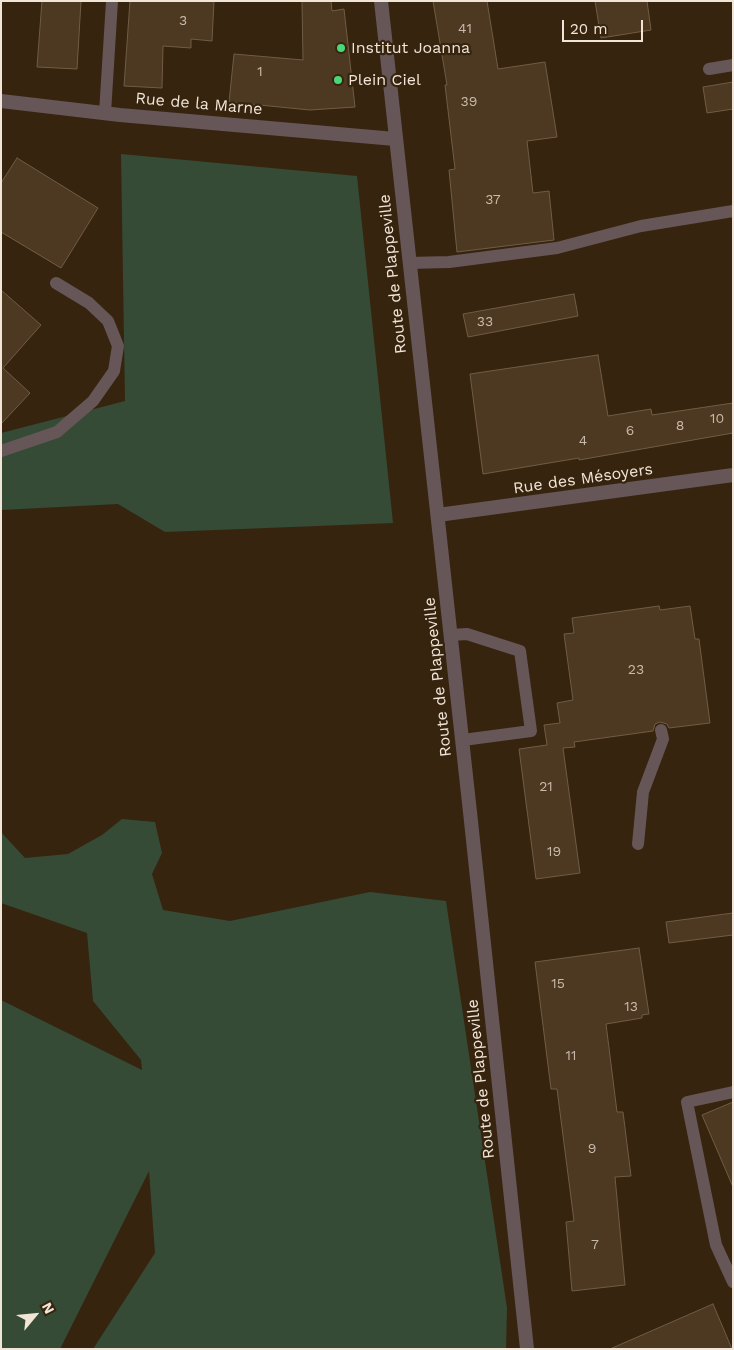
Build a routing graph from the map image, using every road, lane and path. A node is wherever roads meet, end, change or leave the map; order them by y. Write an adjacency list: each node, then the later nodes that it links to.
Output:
1 (112, 1): 6 (lane)
2 (381, 1): 7 (street, Route de Plappeville)
3 (733, 66): 4 (lane)
4 (709, 70)
5 (1, 100): 6 (street, Rue de la Marne)
6 (105, 113): 7 (street, Rue de la Marne)
7 (395, 138): 9 (street, Route de Plappeville)
8 (733, 211): 9 (lane)
9 (409, 263): 13 (street, Route de Plappeville)
10 (56, 283): 11 (lane)
11 (1, 451)
12 (733, 475): 13 (street, Rue des Mésoyers)
13 (438, 515): 14 (street, Route de Plappeville)
14 (450, 636): 16 (street, Route de Plappeville); 16 (lane)
15 (661, 730): 17 (lane)
16 (463, 740): 20 (street, Route de Plappeville)
17 (638, 844)
18 (733, 1092): 19 (lane)
19 (733, 1282)
20 (527, 1349)

